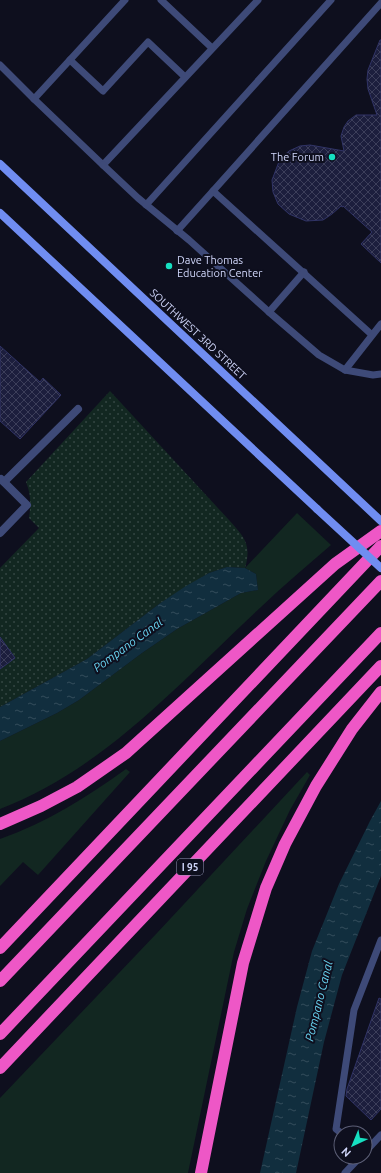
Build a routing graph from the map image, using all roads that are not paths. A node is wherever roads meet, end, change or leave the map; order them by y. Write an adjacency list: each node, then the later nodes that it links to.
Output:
1 (125, 0): 7 (lane)
2 (161, 0): 6 (lane)
3 (258, 0): 6 (lane)
4 (331, 0): 14 (lane)
5 (381, 3): 13 (lane)
6 (212, 48): 9 (lane)
7 (70, 60): 9 (lane); 10 (lane)
8 (0, 65): 10 (lane)
9 (185, 77): 12 (lane)
10 (34, 99): 12 (lane)
11 (0, 164): 25 (street, SOUTHWEST 3RD STREET)
12 (103, 165): 14 (lane)
13 (213, 191): 16 (lane); 17 (lane)
14 (146, 205): 16 (lane)
15 (0, 213): 29 (street, bridge)
16 (177, 231): 18 (lane)
17 (304, 272): 18 (lane); 20 (lane)
18 (269, 312): 21 (lane)
19 (381, 324): 20 (lane)
20 (372, 334): 21 (lane)
21 (345, 370): 22 (lane)
22 (381, 374)
23 (78, 409): 24 (street)
24 (1, 483): 27 (street)
25 (381, 521)
26 (381, 531): 34 (highway)
27 (0, 533)
28 (381, 546): 36 (highway)
29 (381, 568)
30 (381, 581): 37 (highway)
31 (381, 633): 38 (highway)
32 (381, 666): 39 (highway, I 95)
33 (381, 692): 44 (highway)
34 (0, 824)
35 (381, 940): 40 (lane)
36 (0, 948)
37 (0, 981)
38 (0, 1034)
39 (0, 1068)
40 (337, 1125)
41 (381, 1135): 42 (lane)
42 (373, 1144)
43 (352, 1165): 45 (lane)
44 (201, 1173)
45 (345, 1173)

